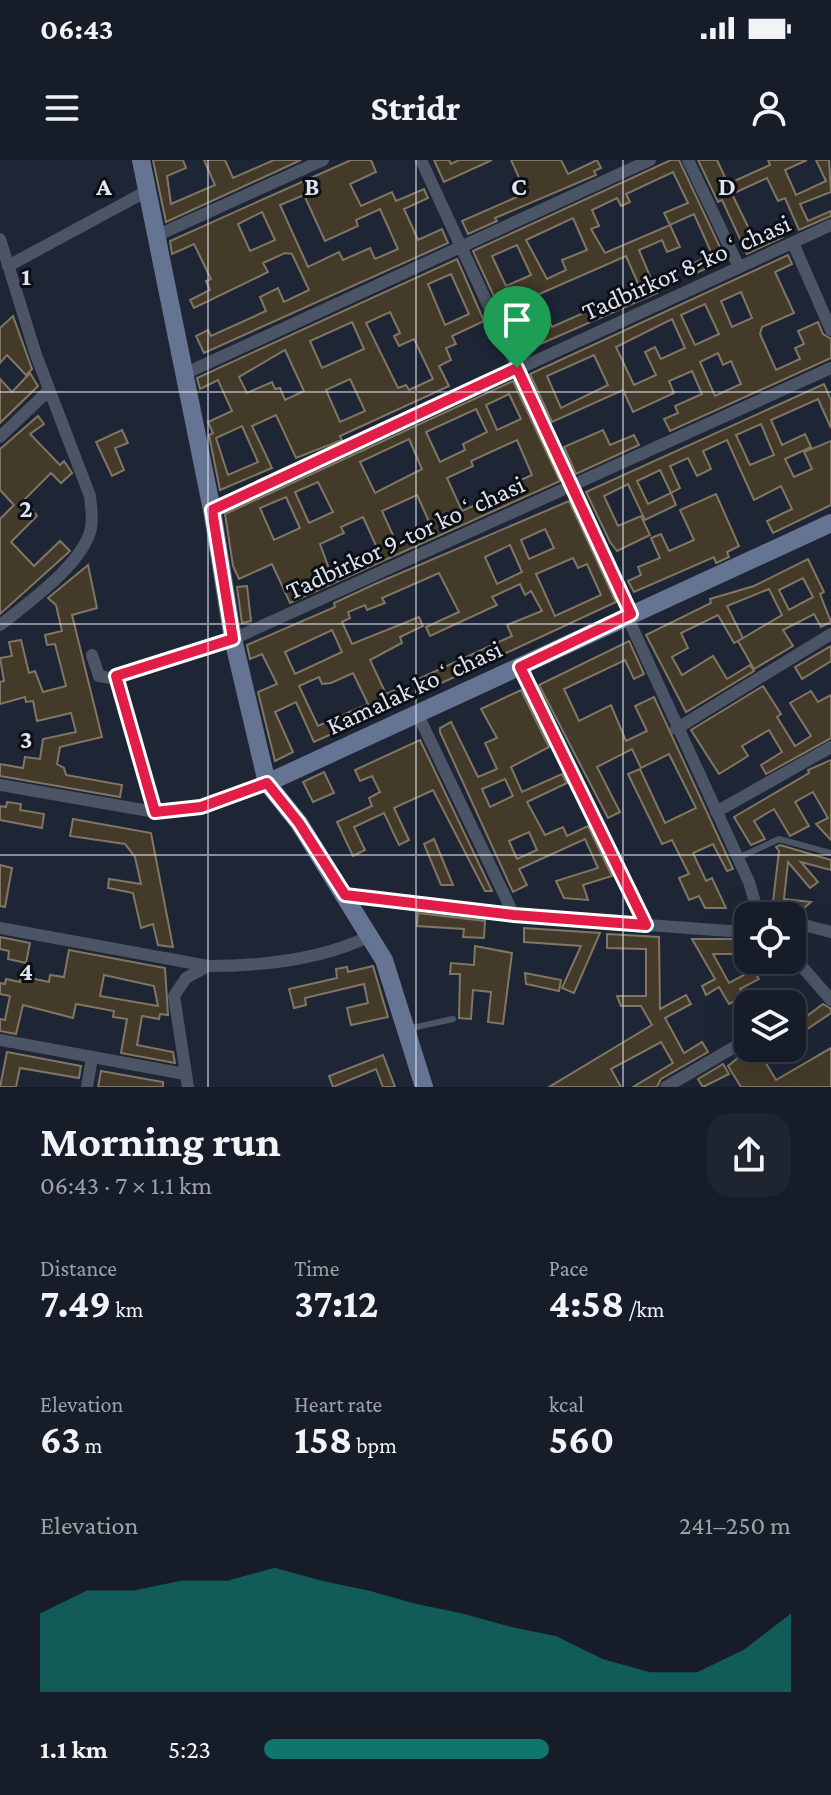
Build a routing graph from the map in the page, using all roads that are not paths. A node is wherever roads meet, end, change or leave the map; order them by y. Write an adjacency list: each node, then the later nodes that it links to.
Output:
1 (141, 160): 6 (street)
2 (323, 160): 8 (street)
3 (421, 160): 11 (street)
4 (650, 160): 11 (street)
5 (688, 160): 13 (street)
6 (147, 191): 8 (street); 12 (street)
7 (831, 225): 10 (street, Tadbirkor 8-koʻchasi)
8 (156, 236): 17 (street)
9 (0, 239): 12 (street)
10 (793, 243): 13 (street, Tadbirkor 8-koʻchasi); 14 (street)
11 (461, 247): 15 (street); 17 (street)
12 (4, 259): 18 (street)
13 (738, 265): 15 (street, Tadbirkor 8-koʻchasi)
14 (831, 330)
15 (517, 368): 20 (street); 21 (street, Tadbirkor 8-koʻchasi)
16 (831, 368): 20 (street, Tadbirkor 9-tor koʻchasi)
17 (184, 374): 21 (street)
18 (48, 391): 19 (street); 24 (street)
19 (0, 437)
20 (572, 484): 23 (street); 26 (street, Tadbirkor 9-tor koʻchasi)
21 (212, 510): 26 (street)
22 (831, 523): 23 (street, Kamalak koʻchasi)
23 (629, 615): 28 (street, Kamalak koʻchasi); 31 (street)
24 (0, 625)
25 (831, 634): 31 (street)
26 (233, 639): 29 (street, Tadbirkor 9-tor koʻchasi); 33 (street)
27 (92, 655): 29 (street)
28 (520, 667): 30 (street, Kamalak koʻchasi); 42 (street)
29 (116, 676): 35 (lane)
30 (418, 715): 33 (street, Kamalak koʻchasi); 41 (street)
31 (676, 729): 36 (street)
32 (831, 747): 36 (street)
33 (267, 783): 35 (street, Kamalak koʻchasi); 39 (street)
34 (0, 785): 35 (street, Kamalak koʻchasi)
35 (155, 812)
36 (716, 812): 38 (street)
37 (831, 853): 38 (lane)
38 (738, 858): 40 (street)
39 (345, 895): 41 (street); 47 (street)
40 (754, 902)
41 (514, 915): 42 (street)
42 (646, 925): 45 (street)
43 (806, 926): 46 (street)
44 (0, 928): 48 (street)
45 (734, 930)
46 (831, 932)
47 (370, 936): 48 (street); 52 (street)
48 (208, 966): 56 (street)
49 (806, 971): 50 (street)
50 (831, 1000)
51 (453, 1019): 52 (lane)
52 (407, 1029): 58 (street)
53 (0, 1040): 55 (street)
54 (734, 1047): 59 (street)
55 (92, 1057): 56 (street); 57 (street)
56 (187, 1081)
57 (87, 1087)
58 (424, 1087)
59 (666, 1087)

